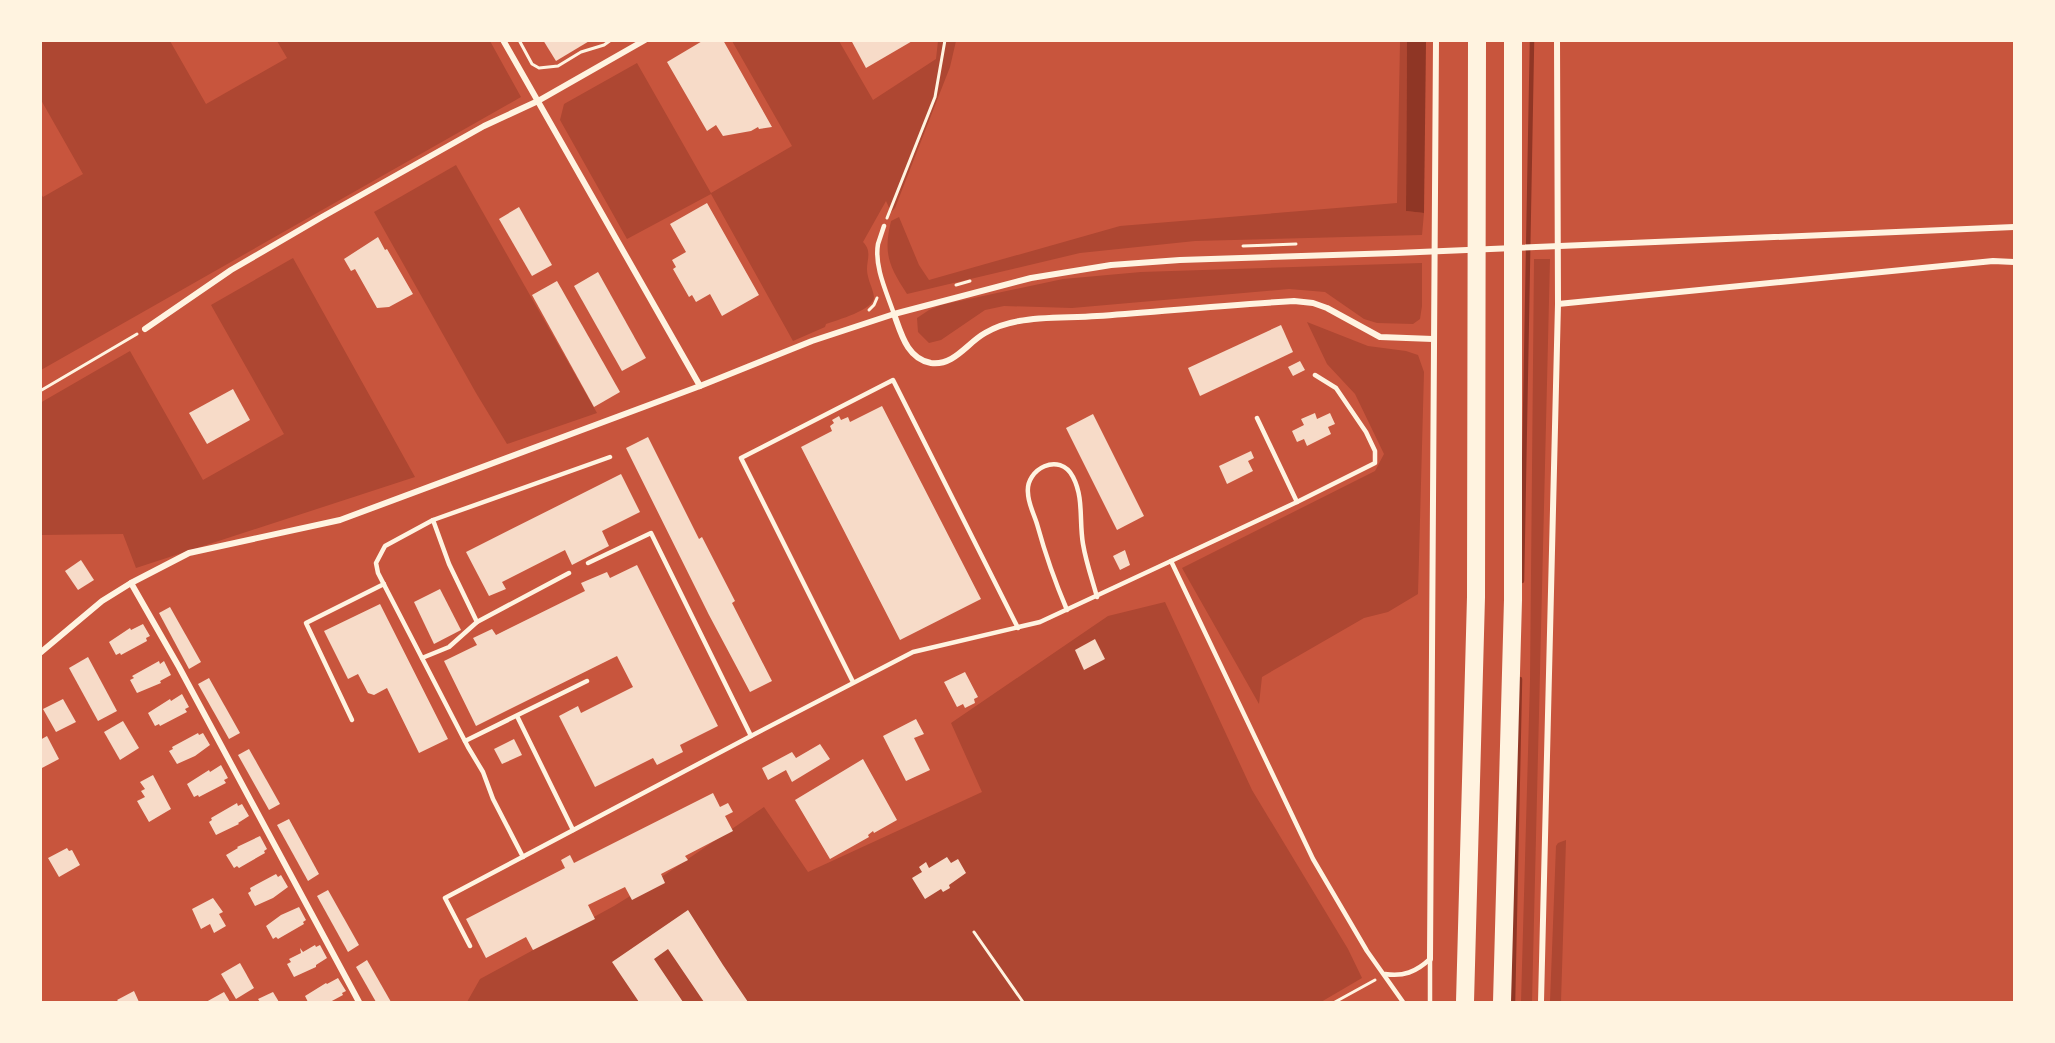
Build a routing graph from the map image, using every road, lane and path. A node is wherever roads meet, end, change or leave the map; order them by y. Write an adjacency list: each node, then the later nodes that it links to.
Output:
1 (503, 40): 10 (street)
2 (519, 40): 3 (path)
3 (611, 40)
4 (645, 40): 10 (street)
5 (945, 40): 11 (path)
6 (1436, 40): 19 (street)
7 (1477, 40): 55 (highway)
8 (1514, 40): 56 (highway)
9 (1557, 40): 15 (street)
10 (538, 101): 18 (street); 21 (street)
11 (884, 226): 17 (lane)
12 (2014, 227): 17 (street)
13 (2014, 262): 15 (street)
14 (877, 294): 16 (path)
15 (1558, 304): 57 (street)
16 (865, 312)
17 (894, 314): 19 (street); 21 (street)
18 (146, 329): 22 (path)
19 (1433, 339): 48 (street)
20 (1315, 375): 25 (lane)
21 (700, 386): 30 (street)
22 (42, 389)
23 (1257, 418): 25 (lane)
24 (610, 457): 26 (lane)
25 (1297, 502): 27 (lane)
26 (433, 520): 31 (lane); 34 (lane)
27 (1171, 561): 32 (lane); 49 (lane)
28 (588, 563): 42 (lane)
29 (569, 573): 34 (lane)
30 (131, 583): 36 (street); 50 (street)
31 (384, 584): 37 (lane); 41 (lane)
32 (1097, 597): 33 (lane); 33 (lane)
33 (1067, 610): 35 (lane)
34 (477, 622): 37 (lane)
35 (1018, 628): 39 (lane); 39 (lane)
36 (40, 653)
37 (422, 658): 43 (lane)
38 (587, 681): 40 (lane)
39 (853, 682): 42 (lane)
40 (517, 716): 43 (lane); 44 (lane)
41 (352, 720)
42 (750, 736): 44 (lane)
43 (465, 741): 45 (lane)
44 (573, 830): 45 (lane)
45 (523, 857): 47 (lane)
46 (974, 933): 51 (path)
47 (470, 946)
48 (1430, 958): 49 (lane); 54 (lane)
49 (1384, 974): 52 (path); 53 (lane)
50 (359, 1002)
51 (1023, 1002)
52 (1335, 1002)
53 (1403, 1002)
54 (1430, 1002)
55 (1465, 1002)
56 (1502, 1002)
57 (1541, 1002)

